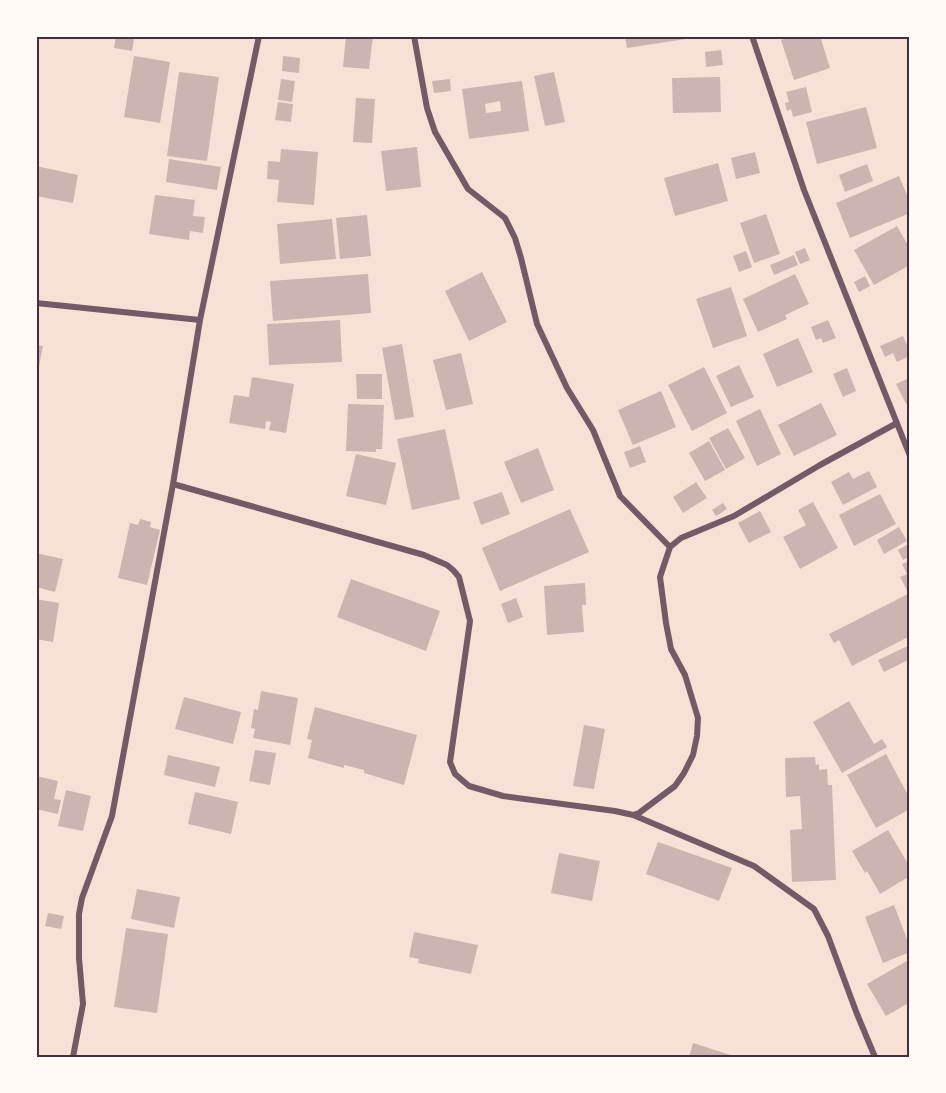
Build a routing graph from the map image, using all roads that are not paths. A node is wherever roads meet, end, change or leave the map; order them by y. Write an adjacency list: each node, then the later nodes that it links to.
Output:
1 (259, 36): 5 (street)
2 (414, 36): 9 (street)
3 (752, 36): 6 (street)
4 (36, 303): 5 (street)
5 (200, 320): 8 (street)
6 (897, 423): 7 (street); 9 (street)
7 (910, 456)
8 (173, 484): 10 (street); 11 (street)
9 (670, 547): 10 (street)
10 (633, 815): 12 (street)
11 (73, 1057)
12 (875, 1057)

